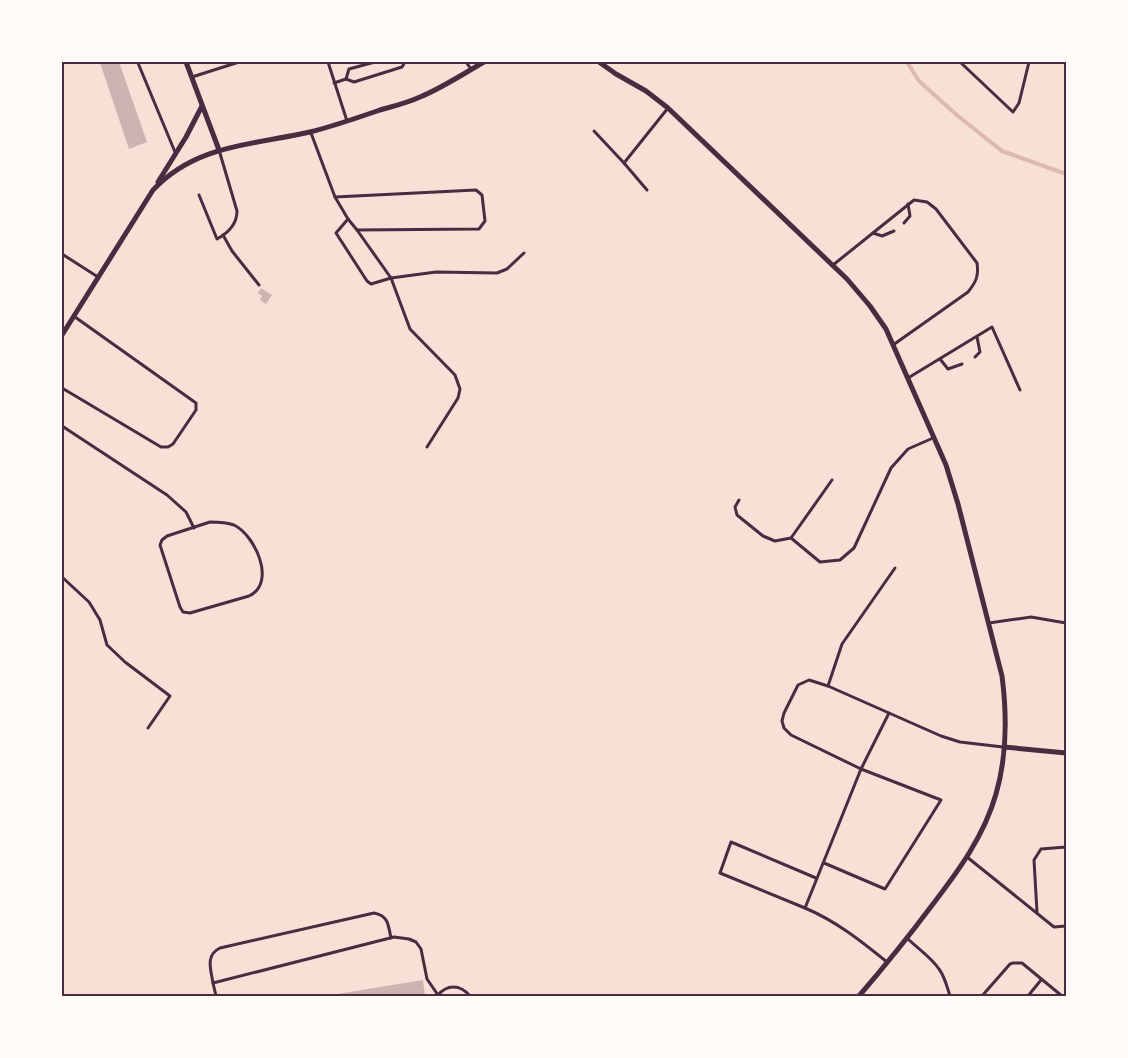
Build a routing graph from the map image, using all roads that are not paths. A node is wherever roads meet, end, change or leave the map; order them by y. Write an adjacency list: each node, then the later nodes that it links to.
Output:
1 (139, 62): 24 (lane)
2 (186, 62): 15 (street)
3 (222, 62): 13 (lane)
4 (239, 62): 13 (lane)
5 (327, 62): 17 (lane)
6 (375, 62): 16 (lane)
7 (405, 62): 16 (lane)
8 (466, 62): 14 (lane)
9 (484, 62): 14 (street)
10 (599, 62): 19 (street)
11 (960, 62): 12 (lane)
12 (1029, 62)
13 (224, 67): 15 (lane)
14 (471, 69): 20 (street)
15 (192, 77): 18 (street)
16 (346, 79): 17 (lane)
17 (334, 82): 20 (lane)
18 (202, 106): 23 (street); 24 (street)
19 (668, 108): 25 (lane); 39 (street)
20 (347, 121): 22 (street)
21 (594, 131): 25 (lane)
22 (310, 132): 23 (street); 29 (lane)
23 (219, 150): 26 (street); 36 (lane)
24 (176, 153): 26 (street)
25 (624, 163): 27 (lane)
26 (153, 190): 40 (street)
27 (647, 190)
28 (199, 195): 36 (lane)
29 (335, 197): 31 (lane); 33 (lane)
30 (908, 204): 32 (lane); 35 (lane); 46 (lane)
31 (348, 219): 33 (lane); 41 (lane)
32 (904, 224)
33 (357, 230): 41 (lane)
34 (894, 231): 35 (lane)
35 (873, 233): 39 (lane)
36 (224, 236): 42 (lane)
37 (524, 253): 41 (lane)
38 (62, 254): 40 (lane)
39 (832, 265): 46 (street)
40 (98, 277): 43 (street)
41 (391, 278): 55 (lane)
42 (259, 285)
43 (73, 316): 44 (street); 51 (lane)
44 (62, 335)
45 (977, 336): 47 (lane); 48 (lane); 52 (lane)
46 (893, 345): 50 (street)
47 (975, 357)
48 (940, 358): 49 (lane); 50 (lane)
49 (962, 364)
50 (908, 378): 54 (street)
51 (62, 388)
52 (1020, 390)
53 (62, 426): 58 (lane)
54 (934, 437): 59 (lane); 62 (street)
55 (427, 447)
56 (832, 480): 59 (lane)
57 (739, 500): 59 (lane)
58 (194, 528): 58 (lane)
59 (791, 538)
60 (895, 568): 64 (lane)
61 (62, 577): 66 (lane)
62 (989, 623): 63 (lane); 67 (street)
63 (1066, 623)
64 (828, 686): 65 (lane); 69 (lane)
65 (889, 713): 67 (lane); 69 (lane)
66 (148, 728)
67 (1004, 747): 68 (street); 71 (street)
68 (1066, 753)
69 (861, 769): 72 (lane); 72 (lane)
70 (1066, 847): 75 (lane)
71 (968, 857): 75 (lane); 78 (street)
72 (823, 863): 73 (lane)
73 (817, 878): 74 (lane); 74 (lane)
74 (805, 908): 79 (lane)
75 (1037, 912): 76 (lane)
76 (1066, 926)
77 (391, 938): 81 (lane); 81 (lane); 83 (lane)
78 (907, 938): 79 (street); 86 (lane)
79 (887, 962): 85 (street)
80 (1041, 980): 87 (lane); 88 (lane); 89 (lane)
81 (213, 983): 82 (lane)
82 (216, 996)
83 (438, 996): 84 (lane)
84 (470, 996)
85 (859, 996)
86 (950, 996)
87 (982, 996)
88 (1028, 996)
89 (1062, 996)

